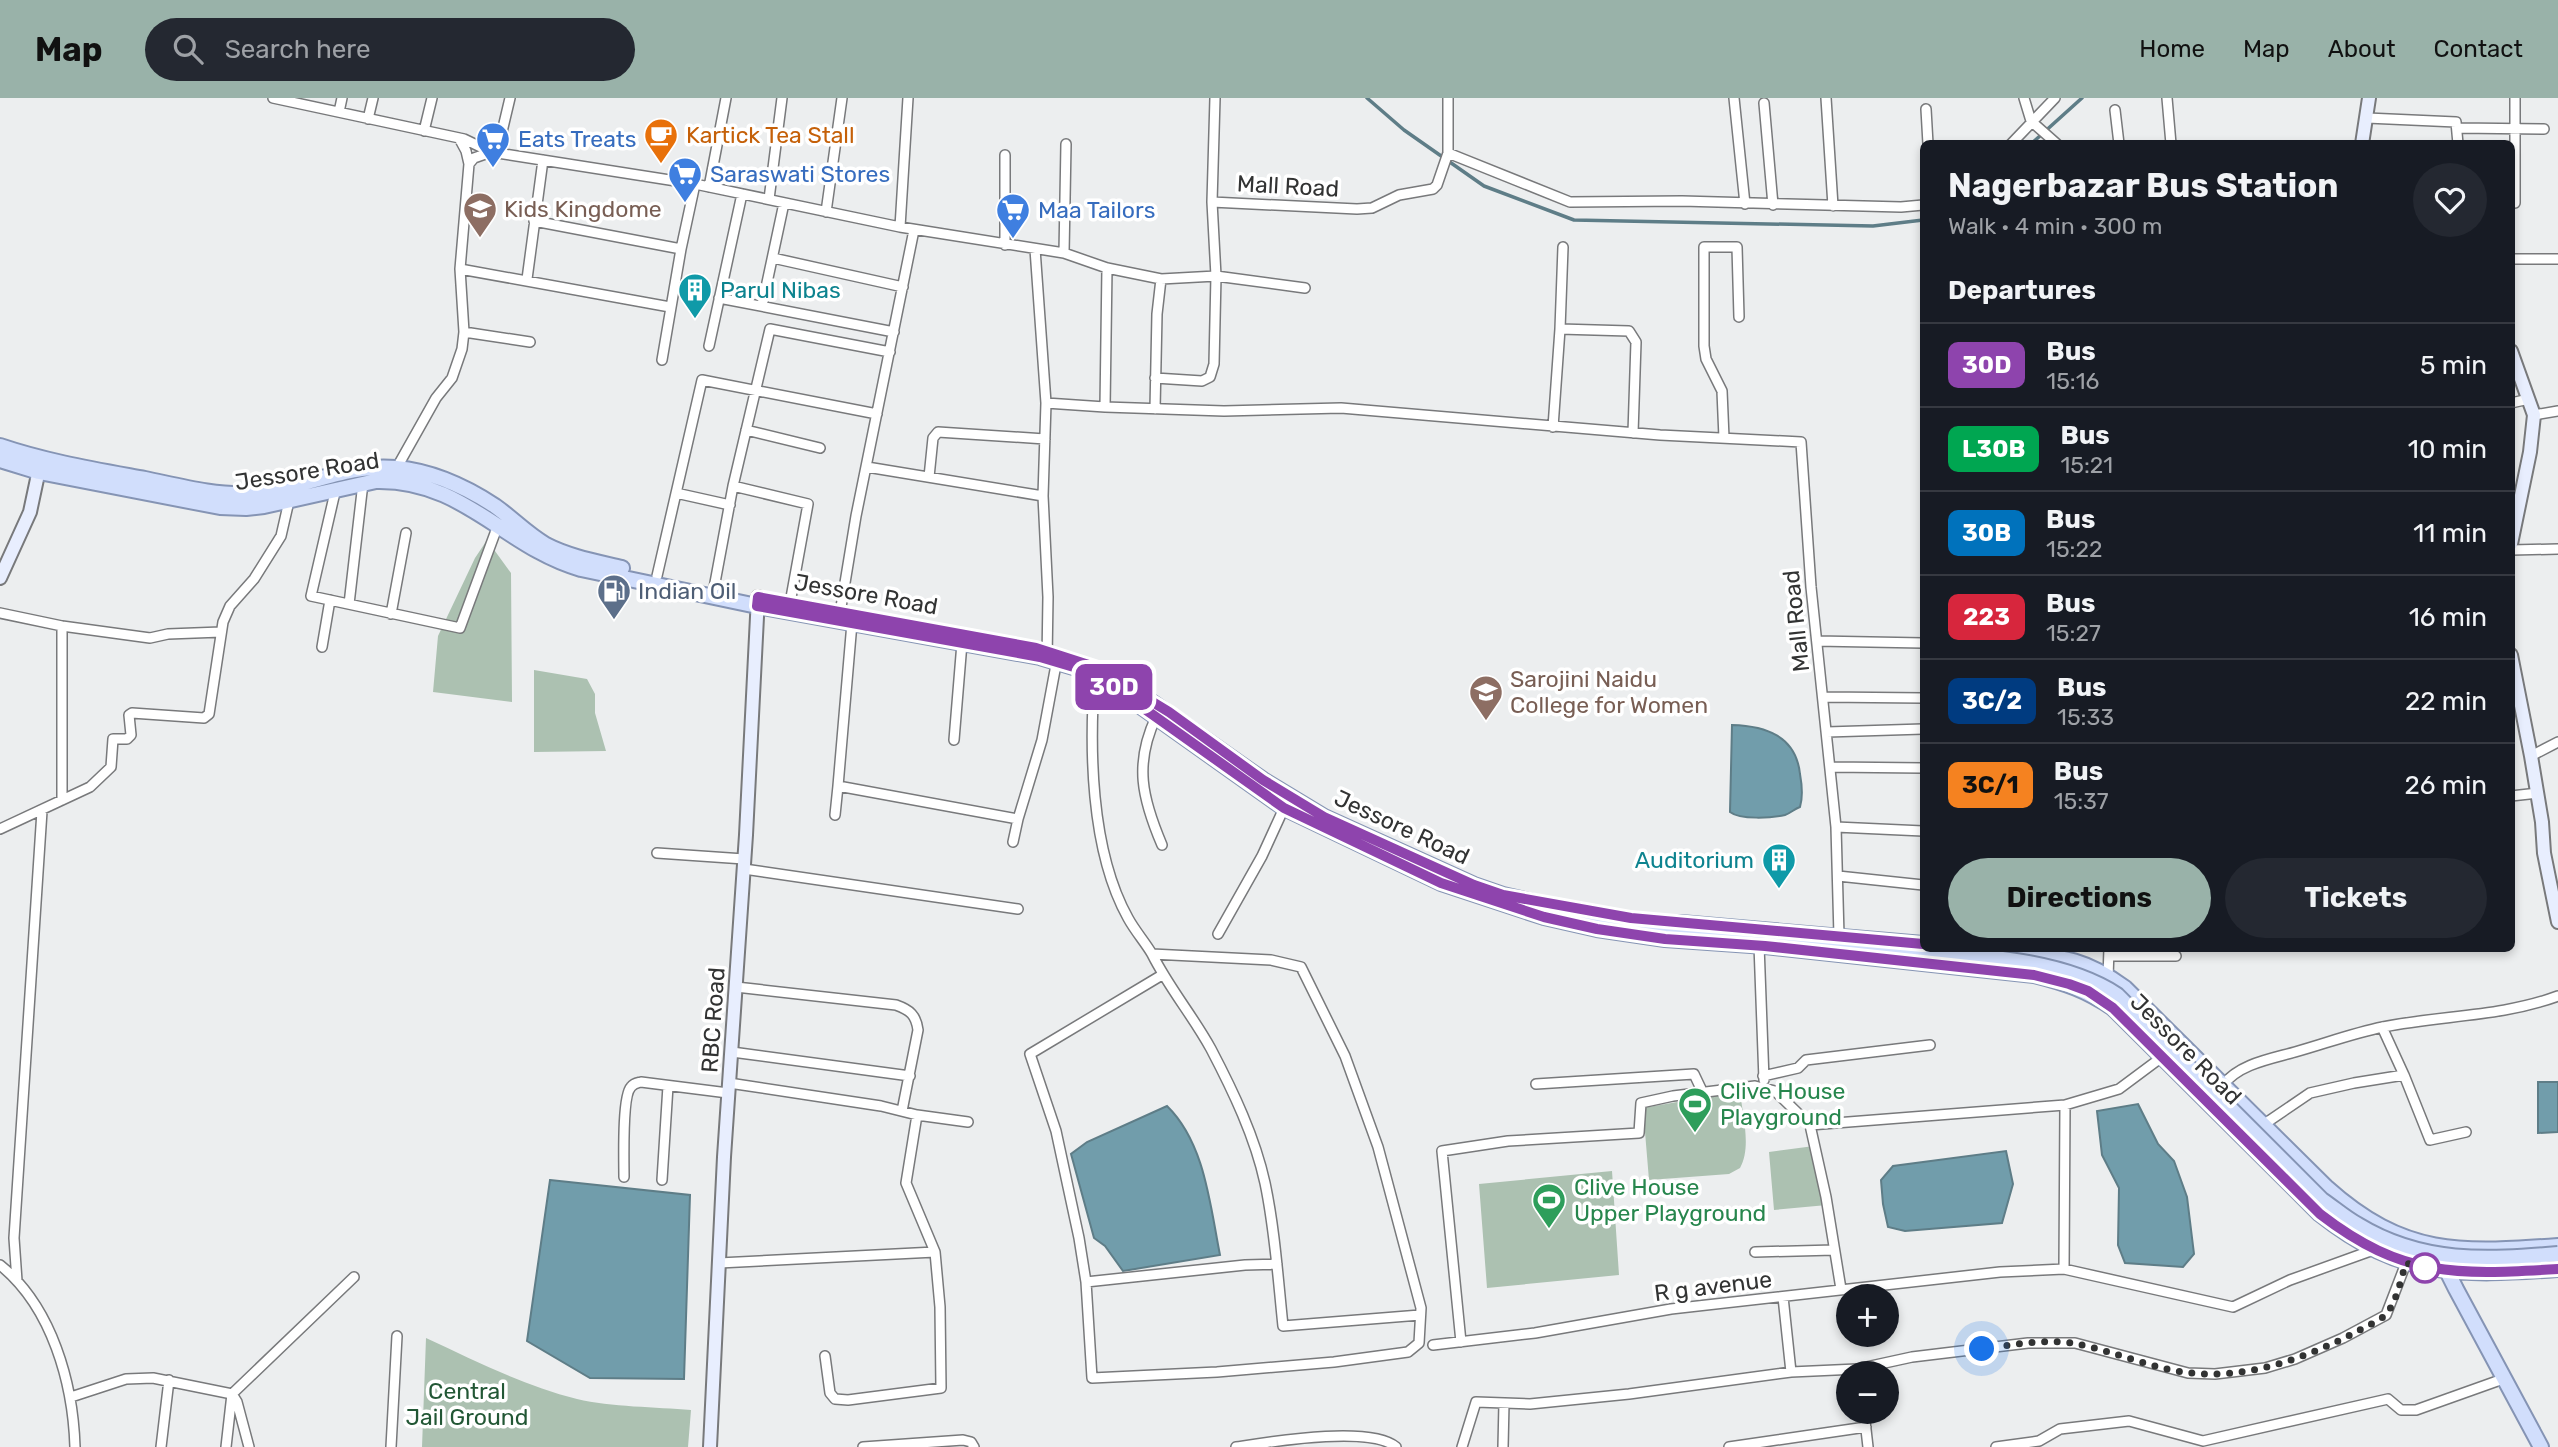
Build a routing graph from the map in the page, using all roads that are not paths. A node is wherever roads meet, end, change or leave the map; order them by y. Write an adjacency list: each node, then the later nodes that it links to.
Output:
1 (273, 98): 22 (street)
2 (342, 98): 22 (street)
3 (373, 98): 24 (street)
4 (432, 98): 29 (street)
5 (510, 98): 39 (street)
6 (726, 98): 45 (street)
7 (782, 98): 47 (street)
8 (842, 98): 55 (street)
9 (908, 98): 57 (street)
10 (1215, 98): 48 (street)
11 (1448, 98): 41 (street)
12 (1734, 98): 51 (street)
13 (1826, 98): 54 (street)
14 (2024, 98): 25 (street)
15 (2055, 98): 25 (street)
16 (2167, 98): 35 (street)
17 (2368, 98): 23 (street)
18 (2515, 98): 27 (street)
19 (1764, 103): 52 (street)
20 (1926, 109): 31 (street)
21 (2115, 110): 34 (street)
22 (339, 112): 24 (street)
23 (2367, 118): 26 (street); 36 (street)
24 (368, 119): 29 (street)
25 (2035, 124): 32 (street); 33 (street)
26 (2457, 125): 27 (street); 37 (street)
27 (2515, 128): 28 (street); 49 (street)
28 (2544, 129)
29 (424, 131): 30 (street)
30 (459, 138): 39 (street); 43 (street)
31 (1928, 140)
32 (2016, 140)
33 (2054, 140)
34 (2119, 140)
35 (2171, 140)
36 (2363, 140)
37 (2458, 140)
38 (1066, 144): 63 (street)
39 (494, 152): 42 (street); 43 (street)
40 (1005, 155): 59 (street)
41 (1447, 155): 48 (street, Mall Road); 51 (street)
42 (543, 160): 44 (street); 56 (street)
43 (469, 164): 68 (street)
44 (695, 184): 45 (street); 61 (street)
45 (709, 187): 46 (street)
46 (743, 194): 47 (street); 74 (street)
47 (768, 199): 50 (street)
48 (1212, 202): 69 (street, Mall Road)
49 (2515, 202)
50 (784, 203): 55 (street); 64 (street)
51 (1745, 204): 52 (street)
52 (1773, 205): 54 (street)
53 (1920, 205): 54 (street)
54 (1833, 206)
55 (825, 212): 57 (street)
56 (534, 221): 61 (street); 70 (street)
57 (900, 227): 58 (street)
58 (914, 230): 59 (street); 72 (street)
59 (1005, 245): 62 (street)
60 (1563, 247): 78 (street)
61 (681, 249): 76 (street)
62 (1035, 249): 63 (street); 90 (street)
63 (1064, 253): 67 (street)
64 (773, 258): 72 (street); 75 (street)
65 (2515, 258): 66 (street)
66 (2558, 259)
67 (1107, 268): 71 (street); 91 (street)
68 (460, 269): 70 (street); 79 (street)
69 (1216, 276): 71 (street); 73 (street); 86 (street, Mall Road)
70 (527, 279): 76 (street)
71 (1161, 279): 86 (street)
72 (902, 287): 80 (street)
73 (1305, 288)
74 (719, 298): 75 (street); 82 (street)
75 (762, 306): 80 (street)
76 (670, 307): 84 (street)
77 (1739, 317): 99 (street)
78 (1560, 329): 96 (street); 98 (street)
79 (464, 332): 81 (street); 106 (street)
80 (894, 332): 83 (street)
81 (530, 342)
82 (709, 346)
83 (890, 352): 87 (street); 94 (street)
84 (662, 360)
85 (2515, 362): 88 (street)
86 (1155, 378): 92 (street)
87 (758, 390): 94 (street); 97 (street); 111 (street)
88 (2529, 400): 89 (street); 95 (street)
89 (2515, 402)
90 (1046, 403): 91 (street, Mall Road); 100 (street)
91 (1105, 407): 92 (street, Mall Road)
92 (1155, 409): 96 (street, Mall Road)
93 (2558, 411): 95 (street)
94 (877, 414): 105 (street)
95 (2533, 415): 116 (street)
96 (1553, 427): 98 (street, Mall Road)
97 (746, 430): 102 (street); 109 (street)
98 (1633, 433): 99 (street, Mall Road)
99 (1724, 438): 133 (street, Mall Road)
100 (1045, 439): 107 (street); 112 (street)
101 (0, 446): 104 (main road, Jessore Road)
102 (820, 448)
103 (0, 460): 104 (main road, Jessore Road)
104 (40, 465): 106 (main road, Jessore Road); 113 (main road, Jessore Road); 121 (street)
105 (867, 467): 107 (street); 127 (street)
106 (396, 474): 108 (main road, Jessore Road); 115 (main road, Jessore Road); 120 (main road, Jessore Road)
107 (929, 477): 112 (street)
108 (363, 483): 110 (main road, Jessore Road); 126 (street)
109 (733, 486): 114 (street); 125 (street)
110 (336, 488): 113 (main road, Jessore Road); 123 (street)
111 (676, 493): 114 (street); 120 (street)
112 (1043, 496): 137 (street)
113 (289, 501): 132 (street)
114 (730, 505): 122 (street)
115 (498, 525): 124 (main road, Jessore Road); 129 (street)
116 (2515, 527)
117 (406, 533): 129 (street)
118 (2515, 547): 119 (street)
119 (2558, 549)
120 (657, 576): 122 (main road, Jessore Road)
121 (0, 578)
122 (714, 588): 124 (main road, Jessore Road)
123 (330, 600): 126 (street); 136 (street)
124 (757, 601): 125 (main road, Jessore Road); 130 (main road, Jessore Road); 164 (street, RBC Road)
125 (790, 603): 127 (main road, Jessore Road)
126 (349, 604): 129 (street)
127 (840, 613): 137 (main road, Jessore Road)
128 (0, 614): 131 (street)
129 (391, 614)
130 (852, 623): 134 (main road, Jessore Road); 150 (street)
131 (62, 626): 132 (street); 153 (street)
132 (220, 632): 153 (street)
133 (1817, 641): 135 (street); 140 (street, Mall Road)
134 (962, 643): 137 (main road, Jessore Road); 145 (street)
135 (1920, 643)
136 (323, 647)
137 (1052, 657): 138 (main road, Jessore Road); 157 (street)
138 (1095, 670): 142 (main road, Jessore Road); 167 (main road, Jessore Road); 179 (street)
139 (2515, 678): 147 (street)
140 (1824, 697): 141 (street); 144 (street, Mall Road)
141 (1920, 698)
142 (1156, 717): 154 (main road, Jessore Road); 162 (street)
143 (1920, 729): 144 (street)
144 (1827, 732): 148 (street, Mall Road)
145 (954, 740)
146 (2558, 742): 147 (street)
147 (2531, 756): 151 (street)
148 (1830, 767): 149 (street); 158 (street, Mall Road)
149 (1920, 768)
150 (838, 786): 156 (street); 157 (street)
151 (2538, 793): 152 (street); 170 (street)
152 (2515, 796)
153 (62, 800): 155 (street)
154 (1284, 808): 167 (main road, Jessore Road); 171 (street)
155 (42, 811): 159 (street); 224 (street)
156 (835, 815)
157 (1018, 819): 161 (street)
158 (1836, 827): 160 (street); 165 (street, Mall Road)
159 (0, 829)
160 (1920, 831)
161 (1013, 842)
162 (1162, 845)
163 (657, 853): 164 (street)
164 (744, 864): 169 (street); 183 (street, RBC Road)
165 (1838, 876): 166 (street); 172 (street, Mall Road)
166 (1920, 886)
167 (1483, 894): 168 (main road, Jessore Road)
168 (1521, 905): 172 (main road, Jessore Road); 174 (main road, Jessore Road); 175 (main road, bridge)
169 (1018, 909)
170 (2558, 915)
171 (1218, 934)
172 (1839, 936): 173 (main road, Jessore Road)
173 (1920, 944)
174 (1759, 945): 185 (main road, Jessore Road); 192 (street)
175 (1920, 952)
176 (1922, 952): 215 (main road, bridge)
177 (2012, 952): 182 (main road, Jessore Road)
178 (2109, 952): 180 (street); 182 (street)
179 (1152, 954): 181 (street); 230 (street)
180 (2176, 956)
181 (1162, 975): 218 (street); 225 (street)
182 (2109, 976): 185 (street); 194 (main road, Jessore Road)
183 (736, 987): 188 (street, RBC Road); 191 (street)
184 (2558, 996): 186 (street)
185 (2100, 999): 189 (main road, Jessore Road)
186 (2382, 1027): 190 (street); 194 (street)
187 (1930, 1045): 192 (street)
188 (732, 1052): 191 (street); 196 (street, RBC Road)
189 (2162, 1057): 199 (street); 212 (main road, Jessore Road)
190 (2404, 1075): 204 (street); 205 (street)
191 (910, 1076): 200 (street)
192 (1763, 1076): 197 (street)
193 (1536, 1084): 198 (street)
194 (2223, 1085): 204 (main road, Jessore Road)
195 (668, 1086): 196 (street); 206 (street); 207 (street)
196 (729, 1088): 200 (street); 216 (street, RBC Road)
197 (1764, 1088): 198 (street); 203 (street)
198 (1703, 1093): 232 (street)
199 (2065, 1105): 203 (street); 220 (street)
200 (902, 1111): 201 (street)
201 (917, 1115): 202 (street); 213 (street)
202 (968, 1122)
203 (1810, 1125): 211 (street)
204 (2263, 1125): 208 (main road, Jessore Road)
205 (2466, 1132)
206 (624, 1177)
207 (662, 1180)
208 (2386, 1230): 210 (main road, Jessore Road); 212 (street)
209 (2558, 1246): 210 (main road, Jessore Road)
210 (2447, 1249): 222 (main road)
211 (1834, 1250): 214 (street); 226 (street)
212 (2376, 1250): 217 (main road, Jessore Road); 220 (street, R g avenue)
213 (935, 1252): 216 (street); 234 (street)
214 (1755, 1252)
215 (2558, 1254)
216 (719, 1263): 252 (street, RBC Road)
217 (2406, 1263): 222 (main road, Jessore Road); 235 (street)
218 (1277, 1264): 225 (street); 230 (street)
219 (0, 1265): 224 (street)
220 (2064, 1269): 227 (street, R g avenue)
221 (2558, 1269): 222 (main road, Jessore Road)
222 (2447, 1271): 238 (main road)
223 (354, 1277): 240 (street)
224 (17, 1281): 241 (street)
225 (1086, 1282): 230 (street)
226 (1840, 1284)
227 (1888, 1284)
228 (1836, 1290): 229 (street, R g avenue)
229 (1783, 1297): 232 (street, R g avenue); 236 (street)
230 (1420, 1315)
231 (397, 1336): 251 (street)
232 (1461, 1342): 233 (street, R g avenue)
233 (1433, 1345)
234 (825, 1356)
235 (1897, 1361)
236 (1791, 1372): 237 (street); 242 (street)
237 (1836, 1372)
238 (2503, 1379): 246 (street); 262 (main road)
239 (169, 1380): 240 (street); 241 (street); 248 (street)
240 (232, 1394): 249 (street); 250 (street)
241 (71, 1397): 247 (street)
242 (1504, 1403): 257 (street); 258 (street)
243 (1866, 1424): 244 (street)
244 (1867, 1427): 259 (street); 260 (street)
245 (1303, 1443): 255 (street); 256 (street)
246 (2040, 1444): 261 (street)
247 (75, 1447)
248 (161, 1447)
249 (226, 1447)
250 (249, 1447)
251 (391, 1447)
252 (710, 1447)
253 (863, 1447): 254 (street)
254 (974, 1447)
255 (1236, 1447)
256 (1396, 1447)
257 (1462, 1447)
258 (1503, 1447)
259 (1729, 1447)
260 (1868, 1447)
261 (1996, 1447)
262 (2541, 1447)

